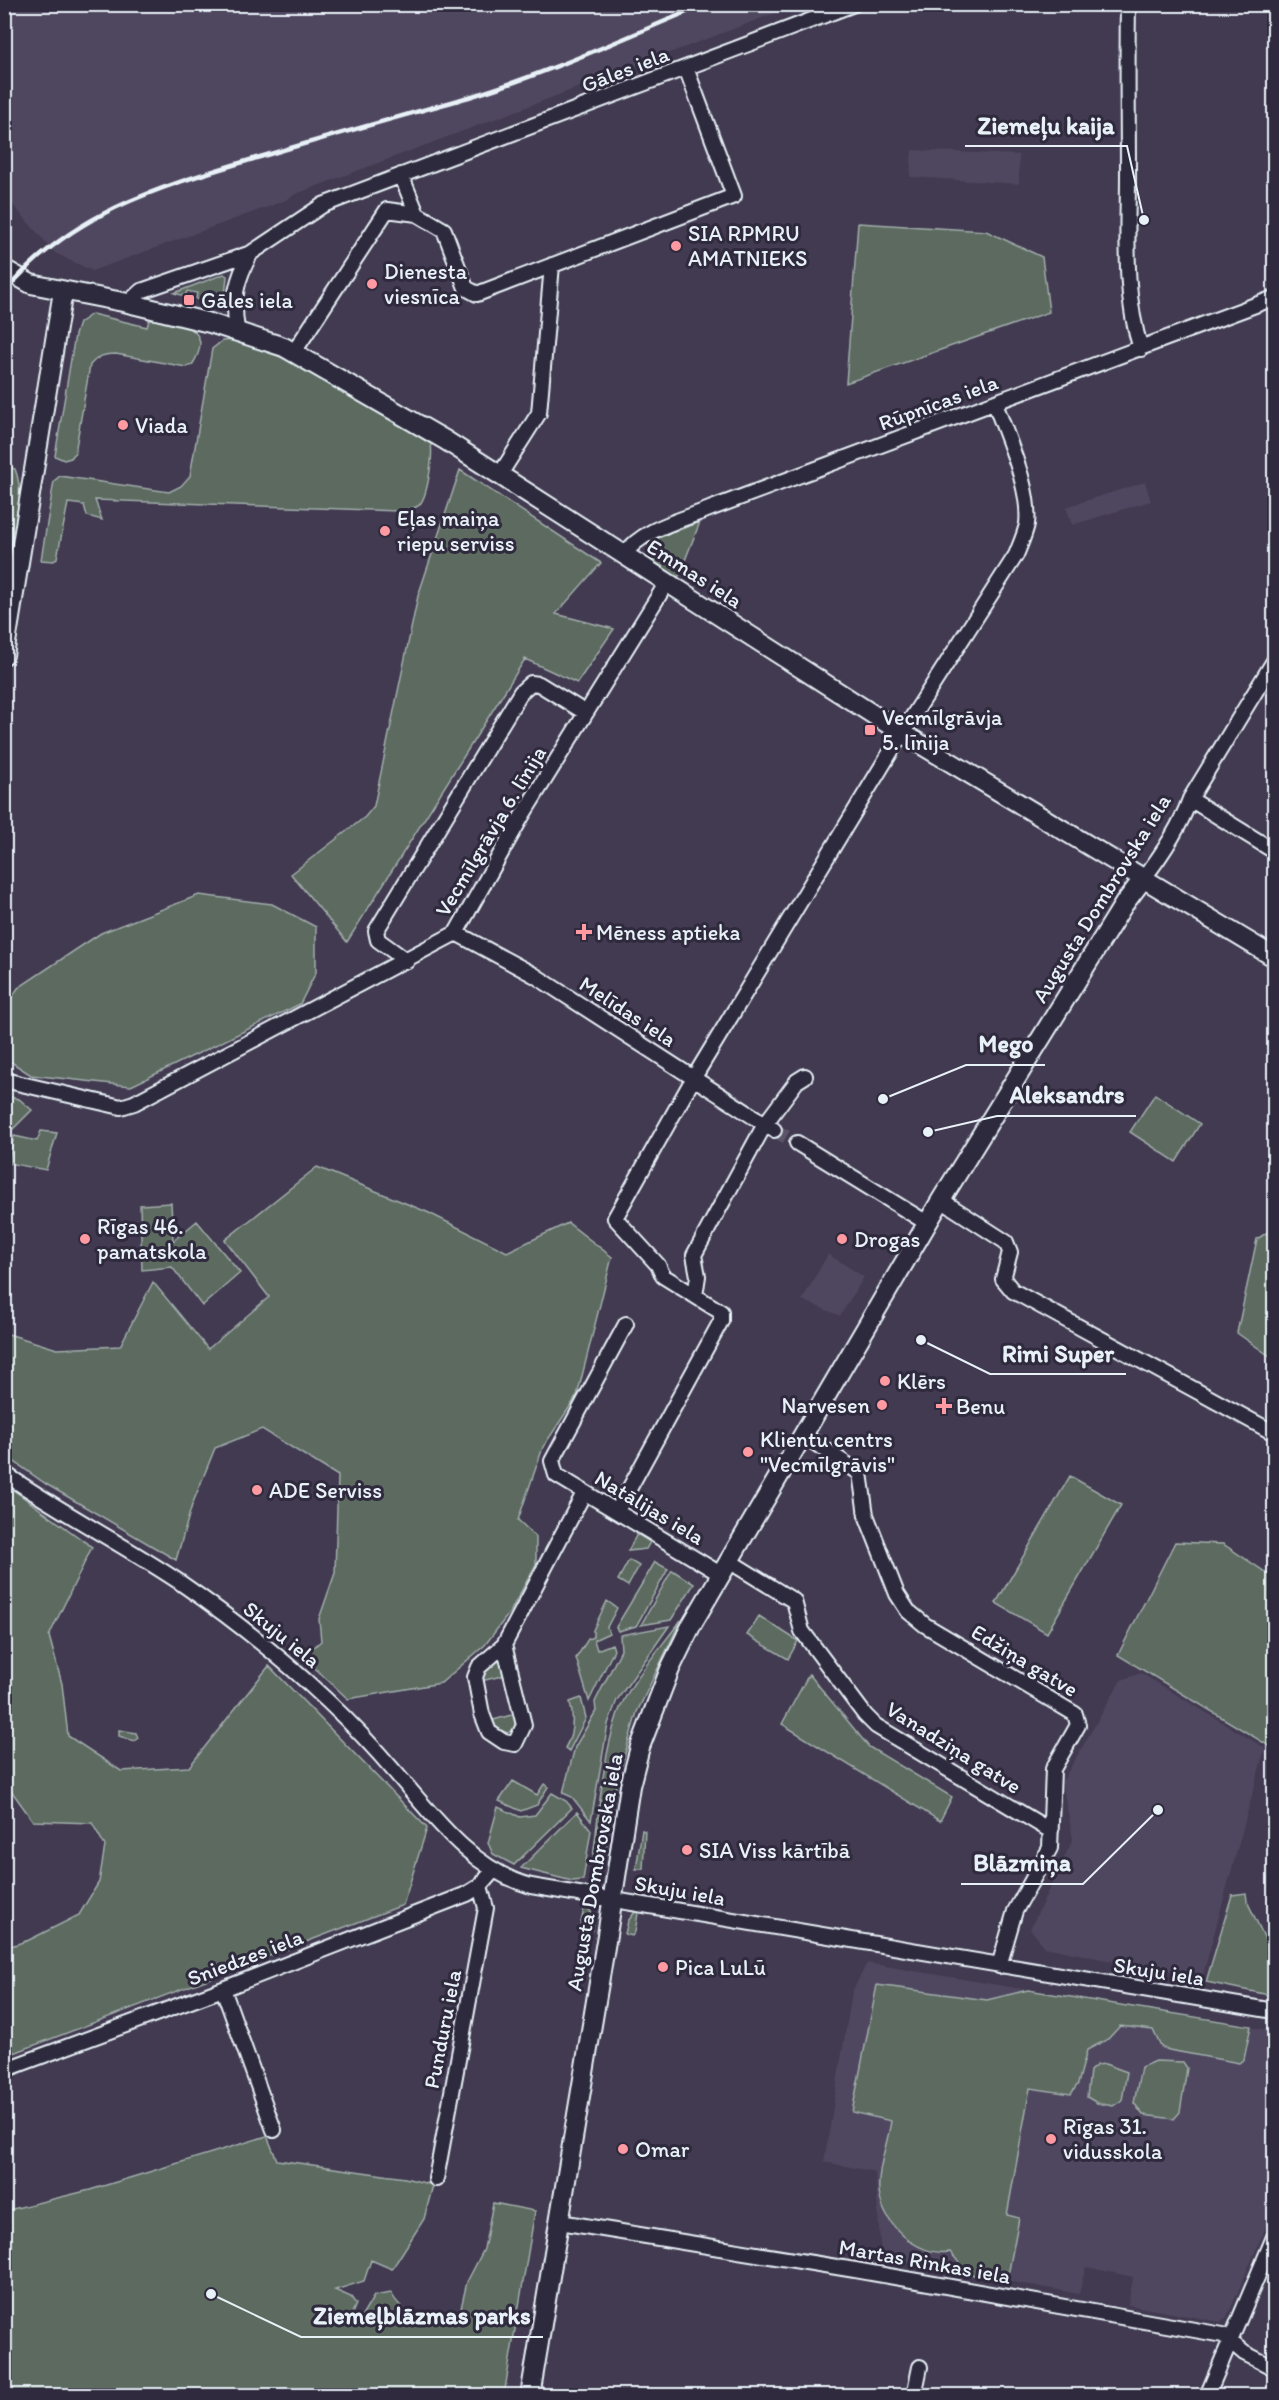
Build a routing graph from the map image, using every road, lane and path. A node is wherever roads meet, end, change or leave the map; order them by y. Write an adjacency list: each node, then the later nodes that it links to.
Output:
1 (854, 4): 3 (street, Gāles iela)
2 (1128, 4): 13 (street)
3 (686, 68): 4 (street, Gāles iela); 7 (street)
4 (401, 175): 5 (street); 6 (street, Gāles iela)
5 (417, 214): 7 (street); 14 (street)
6 (251, 254): 11 (street, Gāles iela); 12 (street, Gāles iela)
7 (552, 265): 16 (street)
8 (4, 269): 9 (main road, Emmas iela)
9 (63, 291): 11 (main road, Emmas iela); 19 (main road)
10 (1275, 298): 13 (street, Rūpnīcas iela)
11 (128, 303): 12 (main road, Emmas iela)
12 (237, 330): 14 (main road, Emmas iela)
13 (1141, 349): 15 (street, Rūpnīcas iela)
14 (294, 352): 16 (main road, Emmas iela)
15 (995, 403): 17 (street, Rūpnīcas iela); 22 (street)
16 (499, 476): 17 (main road, Emmas iela)
17 (623, 555): 18 (main road, Emmas iela)
18 (666, 584): 21 (street, Vecmīlgrāvja 6. līnija); 22 (main road, Emmas iela)
19 (4, 655)
20 (1273, 665): 23 (street, Augusta Dombrovska iela)
21 (586, 713): 26 (street, Vecmīlgrāvja 6. līnija); 28 (street)
22 (902, 733): 25 (main road, Emmas iela); 30 (street)
23 (1190, 799): 24 (street); 25 (street, Augusta Dombrovska iela)
24 (1275, 851)
25 (1143, 879): 27 (main road, Emmas iela); 34 (main road, Augusta Dombrovska iela)
26 (456, 933): 28 (street, Vecmīlgrāvja 6. līnija); 30 (street, Melīdas iela)
27 (1273, 953)
28 (407, 961): 31 (street, Vecmīlgrāvja 6. līnija)
29 (805, 1076): 32 (street)
30 (693, 1078): 32 (street, Melīdas iela); 36 (street)
31 (4, 1080)
32 (770, 1127): 36 (street)
33 (797, 1143): 35 (street)
34 (941, 1200): 35 (main road, Augusta Dombrovska iela); 38 (street)
35 (927, 1223): 39 (main road, Augusta Dombrovska iela)
36 (695, 1296): 42 (street)
37 (626, 1324): 41 (street, Natālijas iela)
38 (1275, 1433)
39 (803, 1435): 43 (main road, Augusta Dombrovska iela); 45 (street, Edžiņa gatve)
40 (4, 1473): 46 (street, Skuju iela)
41 (584, 1493): 42 (street, Natālijas iela); 44 (street)
42 (617, 1511): 43 (street, Natālijas iela)
43 (725, 1568): 45 (street, Vanadziņa gatve); 48 (main road, Augusta Dombrovska iela)
44 (504, 1645): 44 (street)
45 (1051, 1830): 49 (street, Edžiņa gatve)
46 (493, 1871): 47 (street, Sniedzes iela); 48 (street, Skuju iela)
47 (480, 1886): 50 (street, Sniedzes iela); 54 (street, Punduru iela)
48 (612, 1900): 49 (street, Skuju iela); 55 (main road, Augusta Dombrovska iela)
49 (999, 1966): 51 (street, Skuju iela)
50 (223, 1989): 52 (street, Sniedzes iela); 53 (street)
51 (1275, 2011)
52 (6, 2065)
53 (274, 2130)
54 (436, 2179)
55 (560, 2222): 57 (street, Martas Rinkas iela); 60 (main road, Augusta Dombrovska iela)
56 (1275, 2237): 57 (street)
57 (1230, 2341): 59 (street, Martas Rinkas iela); 62 (street)
58 (920, 2367): 61 (street)
59 (1275, 2368)
60 (530, 2396)
61 (914, 2396)
62 (1207, 2396)

